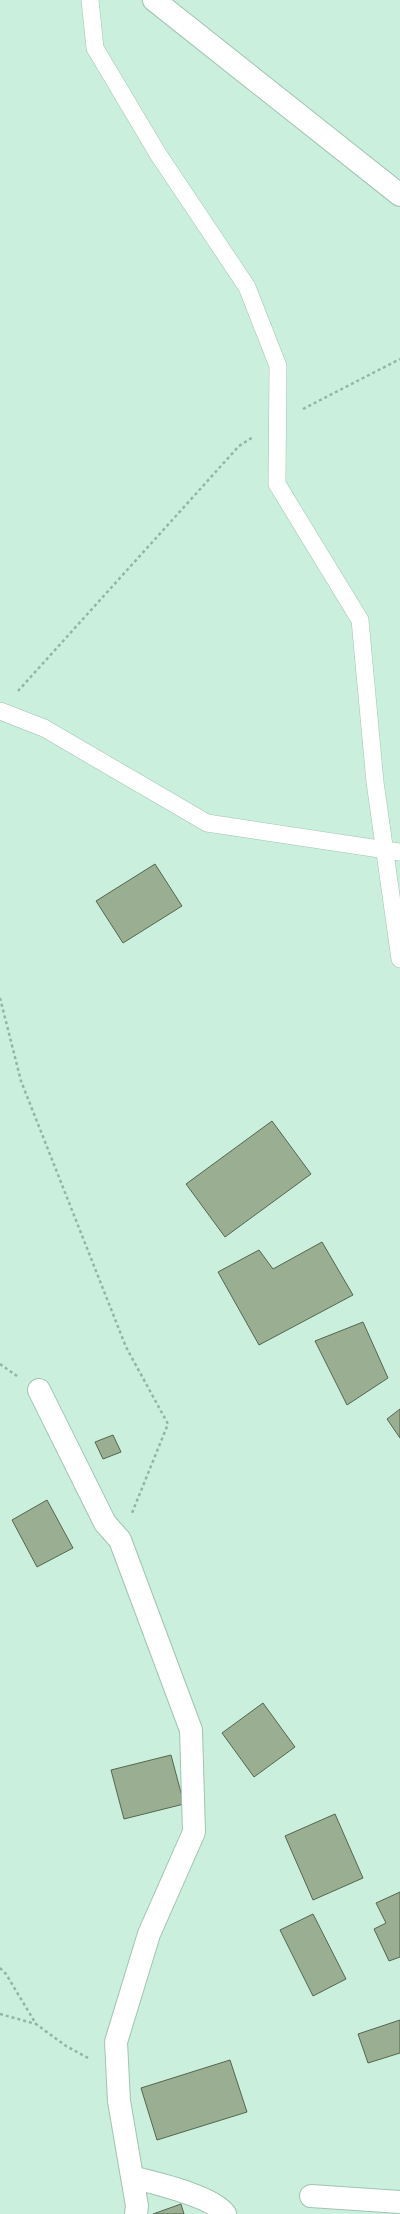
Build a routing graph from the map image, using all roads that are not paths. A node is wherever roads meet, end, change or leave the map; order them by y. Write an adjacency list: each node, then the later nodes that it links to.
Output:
1 (90, 0): 5 (lane)
2 (154, 0): 3 (street)
3 (400, 195)
4 (0, 711): 5 (lane)
5 (383, 849): 6 (lane); 7 (lane)
6 (400, 852)
7 (400, 959)
8 (39, 1390): 9 (street)
9 (132, 2177): 12 (street); 13 (street)
10 (311, 2196): 11 (street)
11 (400, 2202)
12 (136, 2214)
13 (225, 2214)

